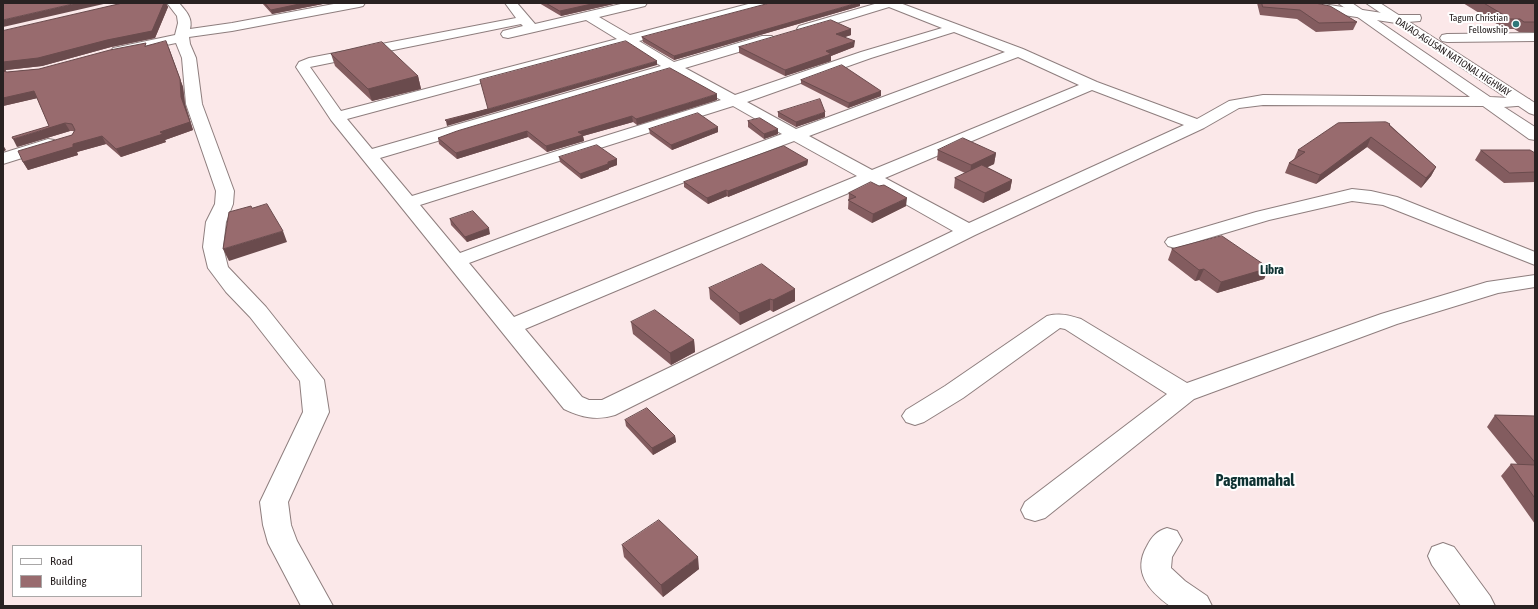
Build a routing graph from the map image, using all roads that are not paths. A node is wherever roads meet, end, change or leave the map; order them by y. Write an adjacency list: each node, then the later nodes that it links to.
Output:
1 (173, 3): 17 (main road)
2 (359, 3): 17 (main road)
3 (642, 3): 12 (main road)
4 (766, 3): 22 (main road)
5 (890, 3): 15 (main road); 16 (main road)
6 (1291, 3): 11 (main road)
7 (1344, 3): 11 (main road)
8 (1372, 3): 14 (main road, DAVAO-AGUSAN NATIONAL HIGHWAY)
9 (1390, 3): 13 (main road, DAVAO-AGUSAN NATIONAL HIGHWAY)
10 (521, 12): 12 (main road); 18 (main road); 30 (main road)
11 (1359, 13): 14 (main road); 28 (main road)
12 (589, 16): 22 (main road)
13 (1415, 18): 14 (main road); 21 (main road, DAVAO-AGUSAN NATIONAL HIGHWAY)
14 (1396, 19): 29 (main road, DAVAO-AGUSAN NATIONAL HIGHWAY)
15 (954, 28): 23 (main road); 27 (main road)
16 (793, 32)
17 (182, 36): 24 (main road); 50 (main road)
18 (500, 36)
19 (778, 36): 25 (main road)
20 (1535, 37): 21 (main road)
21 (1447, 38): 29 (main road, DAVAO-AGUSAN NATIONAL HIGHWAY)
22 (629, 39): 25 (main road); 30 (main road)
23 (1018, 52): 26 (main road); 32 (main road)
24 (104, 54)
25 (673, 67): 27 (main road); 35 (main road)
26 (1092, 85): 31 (main road); 37 (main road)
27 (734, 101): 32 (main road); 38 (main road)
28 (1487, 102): 29 (main road); 31 (main road); 33 (main road)
29 (1531, 102)
30 (337, 117): 35 (main road)
31 (1198, 125): 39 (main road)
32 (797, 135): 37 (main road); 42 (main road)
33 (1535, 135)
34 (63, 140): 36 (main road)
35 (370, 155): 38 (main road)
36 (3, 159)
37 (870, 177): 39 (main road); 44 (main road)
38 (408, 203): 42 (main road)
39 (968, 231): 44 (main road)
40 (1175, 242): 41 (main road)
41 (1535, 259)
42 (457, 261): 44 (main road)
43 (1535, 282): 45 (main road)
44 (510, 327)
45 (1185, 394): 46 (main road); 47 (main road)
46 (915, 416)
47 (1035, 510)
48 (1167, 540): 51 (main road)
49 (1443, 556): 52 (main road)
50 (317, 606)
51 (1196, 606)
52 (1480, 606)

